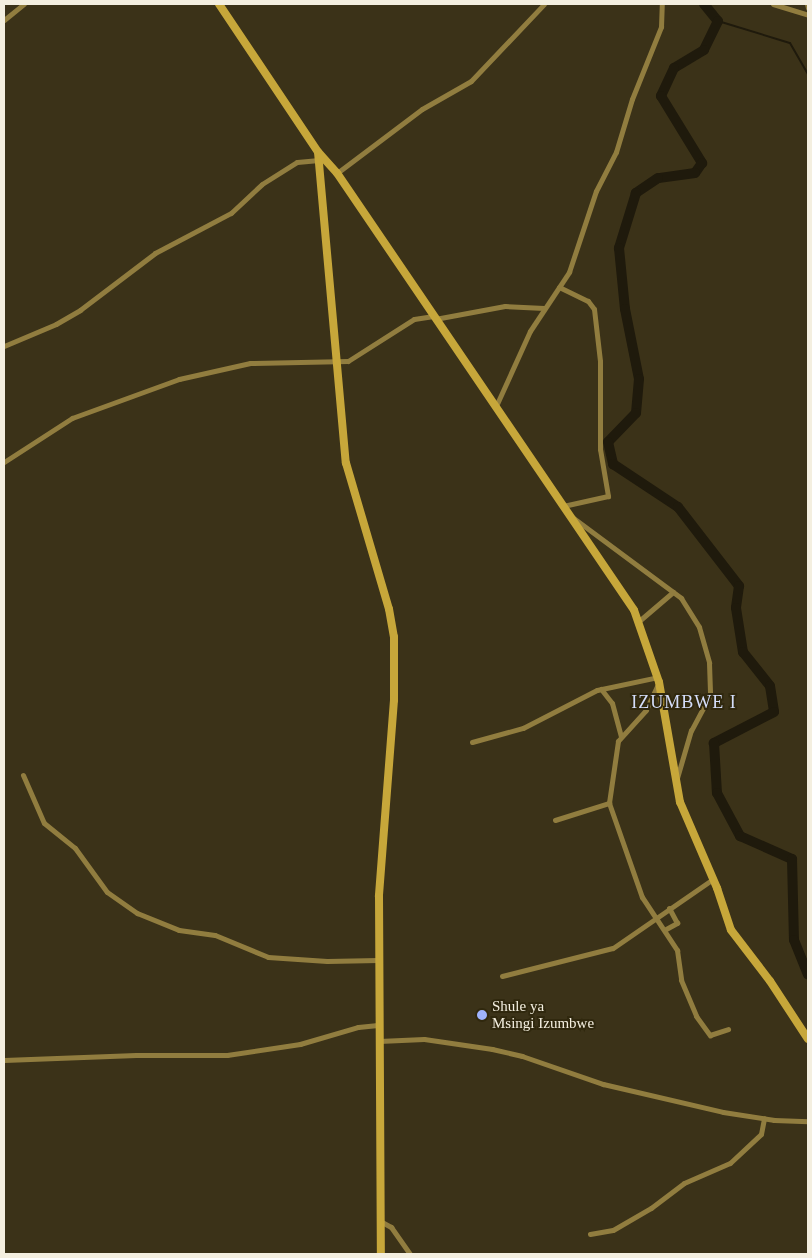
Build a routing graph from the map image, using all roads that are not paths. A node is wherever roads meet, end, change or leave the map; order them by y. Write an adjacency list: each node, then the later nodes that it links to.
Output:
1 (24, 4): 9 (street)
2 (220, 4): 10 (main road)
3 (544, 4): 11 (street)
4 (662, 4): 12 (street)
5 (773, 4): 8 (street)
6 (807, 4): 7 (street)
7 (808, 8)
8 (808, 15)
9 (4, 20)
10 (319, 156): 11 (main road); 15 (street); 16 (main road)
11 (337, 173): 14 (main road)
12 (559, 287): 13 (street); 19 (street)
13 (544, 308): 14 (street); 17 (street)
14 (433, 317): 16 (street); 17 (main road)
15 (4, 346)
16 (337, 362): 18 (street); 35 (main road)
17 (496, 406): 19 (main road)
18 (4, 462)
19 (563, 506): 20 (main road)
20 (571, 516): 21 (street); 22 (main road)
21 (673, 592): 22 (street); 28 (street)
22 (639, 621): 23 (main road)
23 (658, 679): 24 (street); 25 (street); 28 (main road)
24 (601, 689): 25 (street); 26 (street)
25 (621, 736): 29 (street)
26 (472, 742)
27 (23, 775): 35 (street)
28 (676, 783): 31 (main road)
29 (609, 803): 30 (street); 33 (street)
30 (555, 820)
31 (713, 878): 32 (street); 39 (main road)
32 (669, 908): 33 (street); 34 (street)
33 (656, 917): 34 (street); 36 (street)
34 (666, 929): 38 (street)
35 (378, 960): 37 (main road)
36 (502, 976)
37 (378, 1025): 40 (main road); 41 (street)
38 (728, 1029)
39 (808, 1039)
40 (378, 1041): 42 (street); 44 (main road)
41 (4, 1060)
42 (764, 1118): 43 (street); 45 (street)
43 (808, 1121)
44 (380, 1220): 46 (main road); 47 (street)
45 (590, 1234)
46 (381, 1254)
47 (410, 1254)

